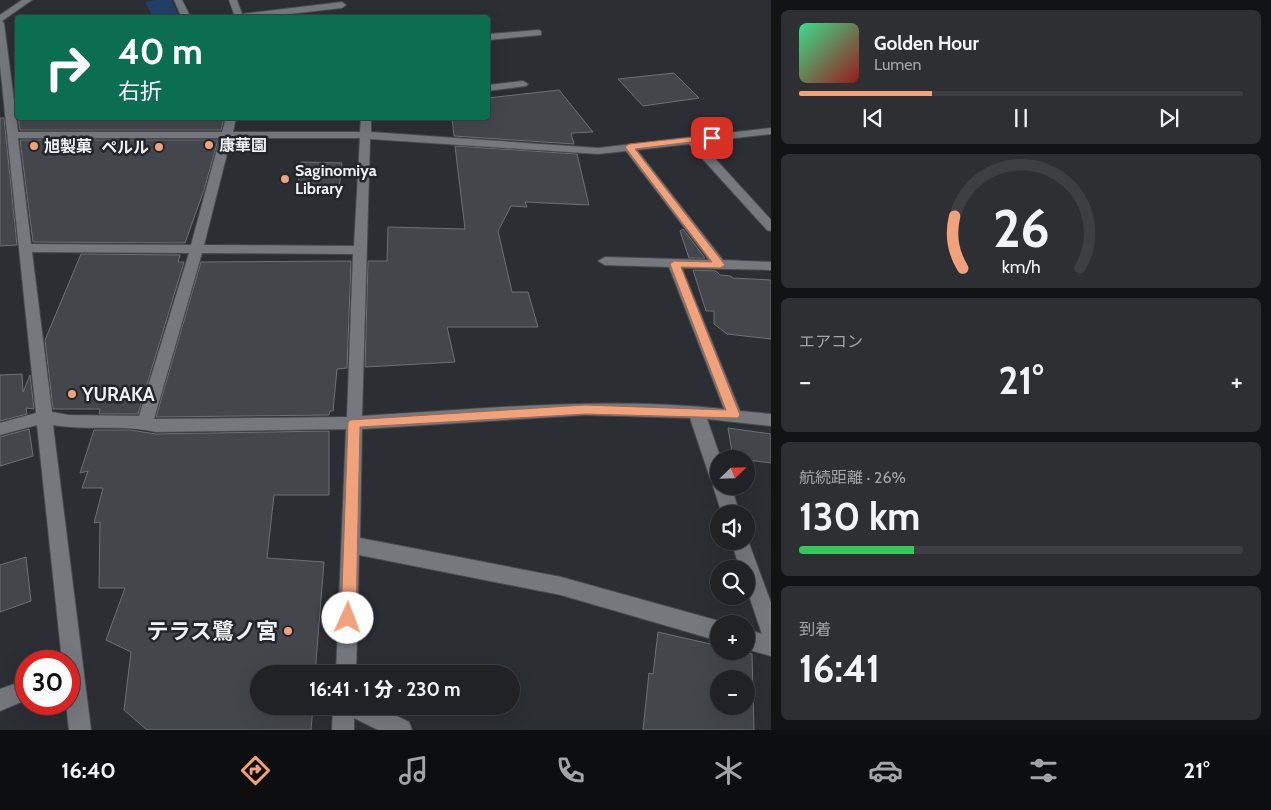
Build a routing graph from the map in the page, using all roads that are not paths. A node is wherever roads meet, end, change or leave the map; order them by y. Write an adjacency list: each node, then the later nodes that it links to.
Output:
1 (28, 0): 8 (street)
2 (178, 0): 5 (street)
3 (233, 0): 6 (street)
4 (342, 5): 7 (street)
5 (186, 15)
6 (236, 15)
7 (246, 15)
8 (0, 21): 16 (street)
9 (538, 33): 10 (street)
10 (490, 37)
11 (523, 84): 12 (street)
12 (490, 88)
13 (230, 120): 17 (street)
14 (366, 120): 18 (street)
15 (771, 131): 19 (street)
16 (12, 135): 17 (street); 22 (street)
17 (226, 135): 18 (street); 23 (street)
18 (366, 135): 20 (street); 24 (street)
19 (692, 140): 20 (street); 21 (street)
20 (629, 147): 27 (street)
21 (771, 227)
22 (26, 248): 23 (street); 31 (street)
23 (197, 248): 24 (street); 33 (street)
24 (360, 250): 34 (street)
25 (605, 262): 26 (street)
26 (674, 264): 27 (street); 30 (street)
27 (720, 265): 28 (street)
28 (771, 266)
29 (696, 412): 30 (street); 34 (street); 36 (street)
30 (734, 415): 32 (street)
31 (46, 417): 33 (street); 35 (street); 43 (street)
32 (771, 420)
33 (145, 423): 34 (street)
34 (354, 423): 37 (street)
35 (0, 429)
36 (710, 452)
37 (351, 544): 39 (street); 44 (street)
38 (743, 550): 40 (street)
39 (710, 628)
40 (771, 631)
41 (755, 642): 42 (street)
42 (771, 646)
43 (69, 650)
44 (346, 665)
45 (15, 694): 46 (street)
46 (0, 700)
47 (78, 715): 50 (street)
48 (344, 715): 51 (street)
49 (371, 715): 52 (street)
50 (80, 730)
51 (343, 730)
52 (401, 730)

